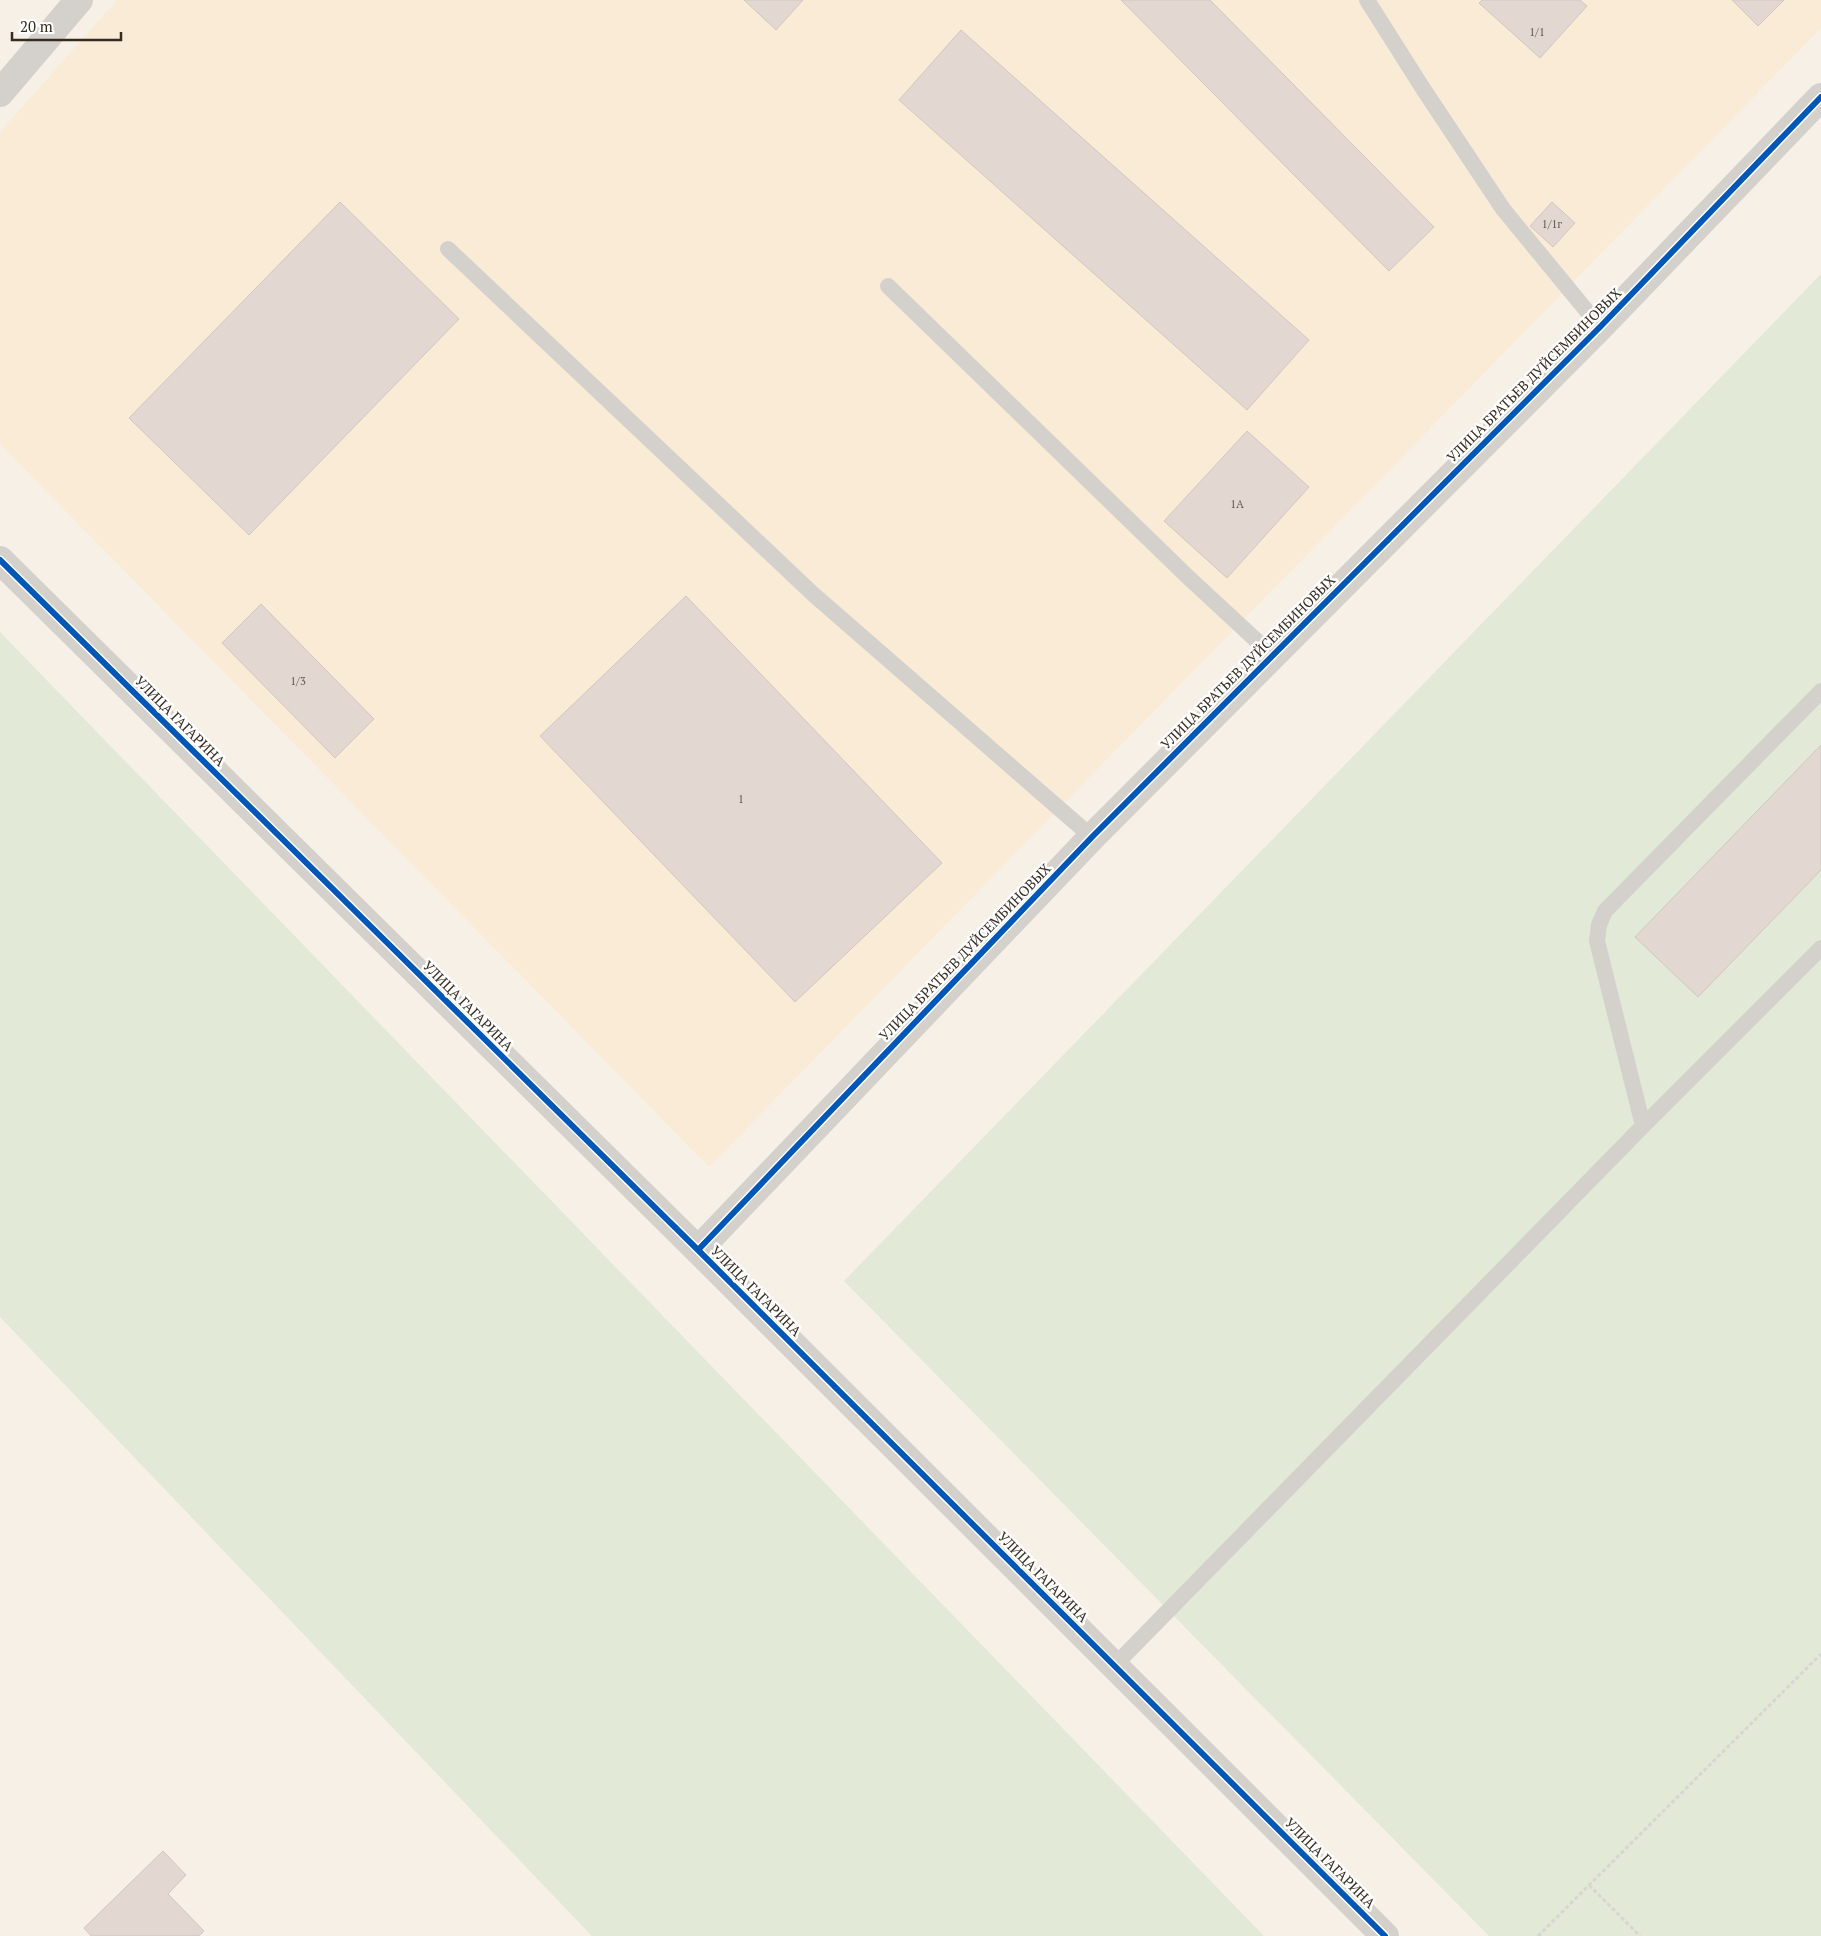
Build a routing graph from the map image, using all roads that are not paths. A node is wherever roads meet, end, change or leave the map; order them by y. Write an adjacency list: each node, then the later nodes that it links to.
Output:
1 (79, 0): 3 (street)
2 (1367, 0): 7 (lane)
3 (0, 93)
4 (1821, 97): 7 (street, УЛИЦА БРАТЬЕВ ДУЙСЕМБИНОВЫХ)
5 (448, 249): 11 (lane)
6 (888, 286): 9 (lane)
7 (1600, 328): 9 (street, УЛИЦА БРАТЬЕВ ДУЙСЕМБИНОВЫХ)
8 (0, 560): 14 (street, УЛИЦА ГАГАРИНА)
9 (1272, 655): 11 (street, УЛИЦА БРАТЬЕВ ДУЙСЕМБИНОВЫХ)
10 (1821, 691): 13 (lane)
11 (1092, 837): 14 (street, УЛИЦА БРАТЬЕВ ДУЙСЕМБИНОВЫХ)
12 (1821, 948): 13 (lane)
13 (1643, 1126): 15 (lane)
14 (698, 1250): 15 (street, УЛИЦА ГАГАРИНА)
15 (1114, 1666): 16 (street, УЛИЦА ГАГАРИНА)
16 (1386, 1936)

